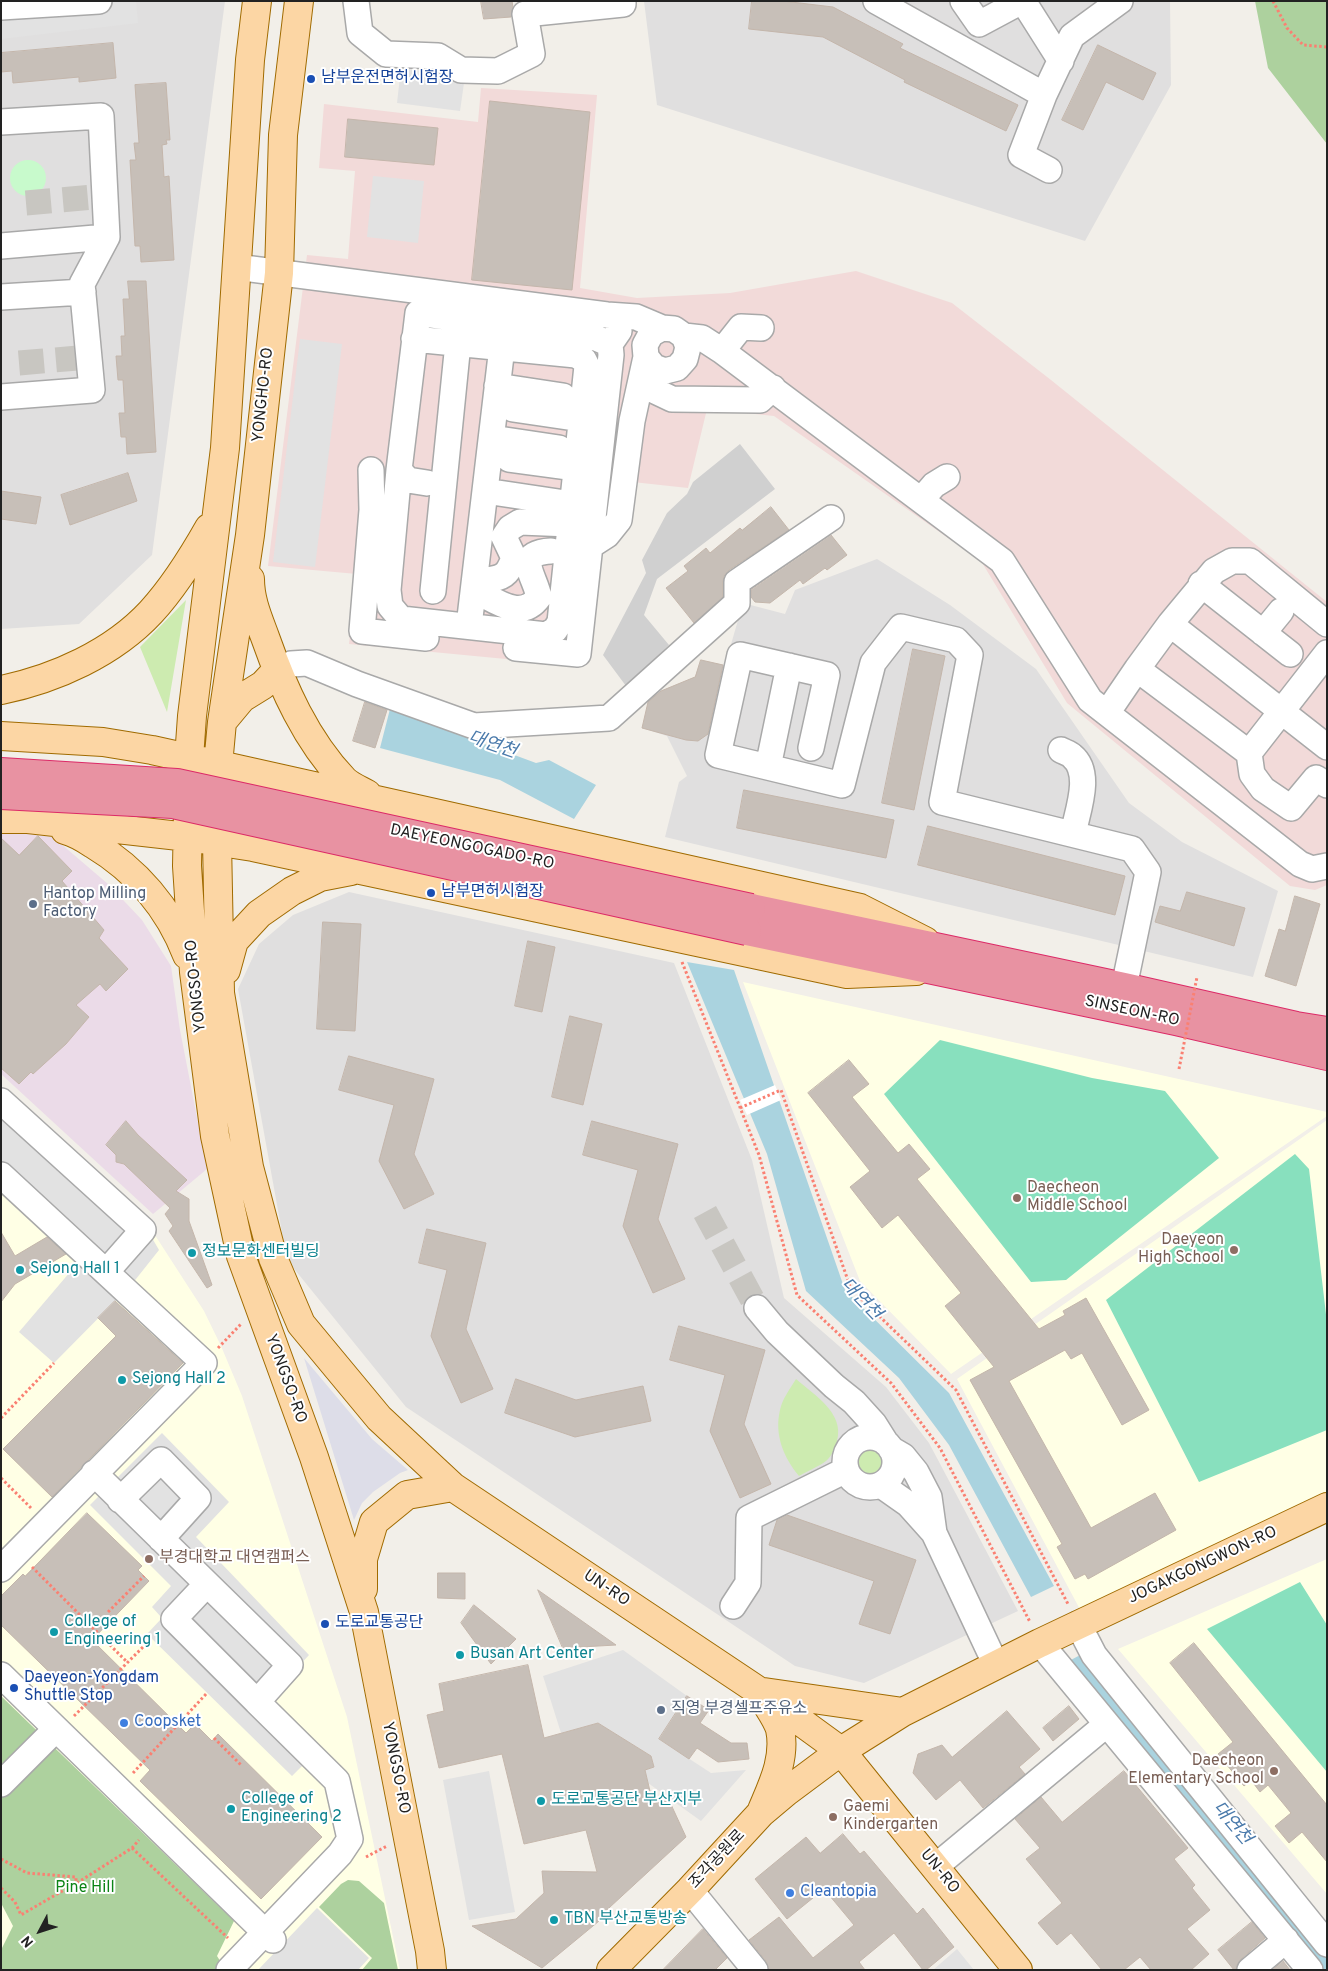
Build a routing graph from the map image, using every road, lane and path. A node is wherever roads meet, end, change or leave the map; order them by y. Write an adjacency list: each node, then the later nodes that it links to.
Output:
1 (99, 1): 11 (street)
2 (257, 1): 13 (main road)
3 (298, 1): 17 (main road, YONGHO-RO)
4 (356, 1): 5 (street)
5 (623, 1)
6 (876, 1): 15 (street)
7 (963, 1): 8 (street)
8 (1022, 1): 14 (street)
9 (1120, 1): 14 (street)
10 (1273, 1): 12 (path)
11 (6, 5)
12 (1327, 47)
13 (250, 60): 17 (main road); 21 (main road)
14 (1061, 61): 15 (street)
15 (1044, 95): 18 (street)
16 (1, 122): 19 (street)
17 (283, 135): 22 (main road, YONGHO-RO)
18 (1049, 170)
19 (107, 237): 20 (street); 23 (street)
20 (1, 246)
21 (236, 267): 22 (street); 48 (main road)
22 (279, 273): 25 (street); 50 (main road, YONGHO-RO)
23 (83, 292): 24 (street); 35 (street)
24 (1, 298)
25 (613, 328): 27 (street); 31 (street); 51 (street)
26 (761, 328): 30 (street)
27 (414, 339): 28 (street); 42 (street)
28 (458, 343): 29 (street); 55 (street)
29 (502, 347): 32 (street); 36 (street)
30 (722, 351): 31 (street); 33 (street)
31 (659, 354): 33 (street); 37 (street); 37 (street)
32 (497, 386): 34 (street); 38 (street)
33 (772, 388): 46 (street)
34 (553, 389)
35 (1, 397)
36 (581, 419): 39 (street); 40 (street)
37 (632, 421): 51 (street)
38 (492, 438): 39 (street); 45 (street)
39 (531, 441): 40 (street)
40 (576, 468): 47 (street)
41 (371, 470): 51 (street)
42 (399, 470): 44 (street); 59 (street)
43 (948, 477): 46 (street)
44 (426, 483)
45 (485, 491): 47 (street); 54 (street)
46 (921, 500): 68 (street)
47 (571, 514): 54 (street); 59 (street)
48 (215, 518): 66 (main road); 76 (main road)
49 (831, 518): 65 (street)
50 (250, 535): 65 (main road); 69 (main road, YONGHO-RO)
51 (590, 546)
52 (551, 551): 54 (street)
53 (1201, 584): 57 (street); 58 (street); 60 (street)
54 (483, 585): 59 (street)
55 (433, 591)
56 (1281, 611): 60 (street)
57 (1170, 624): 64 (street); 67 (street)
58 (1327, 624)
59 (469, 626)
60 (1263, 633): 62 (street)
61 (1327, 653): 67 (street)
62 (1290, 654)
63 (789, 666): 72 (street); 75 (street); 75 (street)
64 (1137, 669): 68 (street); 74 (street)
65 (276, 670): 69 (main road); 81 (main road)
66 (1, 690)
67 (1281, 712): 71 (street); 74 (street)
68 (1107, 713): 87 (street)
69 (222, 722): 78 (main road, YONGHO-RO)
70 (1, 736): 76 (main road)
71 (1327, 747)
72 (811, 748)
73 (1061, 750): 84 (street)
74 (1249, 753): 79 (street)
75 (768, 767): 84 (street)
76 (189, 770): 78 (main road); 85 (main road, YONGSO-RO)
77 (1, 772): 89 (highway, DAEYEONGOGADO-RO, bridge)
78 (218, 776): 81 (main road); 86 (main road, YONGSO-RO)
79 (1327, 785)
80 (1, 795): 89 (highway, DAEYEONGOGADO-RO, bridge)
81 (379, 801): 91 (main road)
82 (1, 819): 83 (main road)
83 (28, 819): 85 (main road); 92 (main road)
84 (1073, 834): 94 (street)
85 (188, 837): 86 (main road); 92 (main road, YONGSO-RO)
86 (217, 841): 88 (main road); 95 (main road, YONGSO-RO)
87 (1327, 866)
88 (360, 869): 90 (main road); 95 (main road)
89 (749, 919): 91 (highway, DAEYEONGOGADO-RO)
90 (671, 936): 91 (main road); 100 (path)
91 (939, 959): 94 (highway); 97 (highway, SINSEON-RO)
92 (194, 972): 103 (main road, YONGSO-RO)
93 (1197, 978): 98 (path, bridge)
94 (1124, 987): 96 (highway)
95 (220, 993): 115 (main road, YONGSO-RO)
96 (1327, 1031)
97 (1327, 1056)
98 (1179, 1070)
99 (1, 1101): 102 (street)
100 (742, 1107): 127 (path); 129 (path)
101 (1, 1175): 102 (street)
102 (106, 1272): 106 (street)
103 (258, 1306): 106 (path); 126 (main road, YONGSO-RO)
104 (757, 1308): 107 (street)
105 (54, 1363): 108 (path)
106 (204, 1363): 112 (street)
107 (834, 1386): 109 (street); 110 (street)
108 (1, 1418)
109 (855, 1442): 110 (street); 111 (street)
110 (889, 1446): 114 (street); 119 (street)
111 (846, 1470): 114 (street); 124 (street)
112 (94, 1473): 116 (street); 118 (street)
113 (1, 1478): 118 (path)
114 (881, 1485): 119 (street)
115 (453, 1487): 126 (main road); 133 (main road, UN-RO)
116 (120, 1500): 120 (street); 120 (street)
117 (1327, 1507): 127 (main road, JOGAKGONGWON-RO)
118 (46, 1523): 121 (street)
119 (934, 1533): 131 (street)
120 (161, 1539): 123 (street)
121 (9, 1560): 130 (path)
122 (144, 1576): 125 (path)
123 (207, 1584): 135 (street); 135 (street)
124 (733, 1606)
125 (108, 1612)
126 (364, 1612): 156 (main road, YONGSO-RO)
127 (1078, 1624): 129 (main road); 154 (street)
128 (151, 1639): 130 (path)
129 (1040, 1643): 131 (main road); 137 (street)
130 (127, 1662): 138 (path)
131 (996, 1665): 136 (main road)
132 (1, 1675): 138 (street)
133 (760, 1692): 136 (main road); 140 (main road, UN-RO); 144 (main road)
134 (207, 1693): 142 (path)
135 (257, 1702): 152 (street)
136 (904, 1712): 140 (main road)
137 (1107, 1724): 148 (street); 153 (street)
138 (58, 1730): 143 (street); 145 (street)
139 (214, 1738): 141 (path)
140 (841, 1751): 144 (main road); 148 (main road, UN-RO)
141 (242, 1766)
142 (130, 1776)
143 (1, 1784)
144 (761, 1813): 151 (main road, 조각공원로)
145 (154, 1825): 146 (path); 152 (street)
146 (132, 1848): 149 (path); 155 (path)
147 (1, 1859): 149 (path)
148 (935, 1867): 159 (main road, UN-RO)
149 (76, 1883): 150 (path)
150 (1, 1888)
151 (690, 1890): 157 (main road, 조각공원로); 158 (street)
152 (268, 1936): 155 (street)
153 (1286, 1940): 160 (street); 161 (street)
154 (1327, 1944)
155 (237, 1961)
156 (436, 1963)
157 (611, 1970)
158 (755, 1970)
159 (1018, 1970)
160 (1250, 1970)
161 (1310, 1970)

